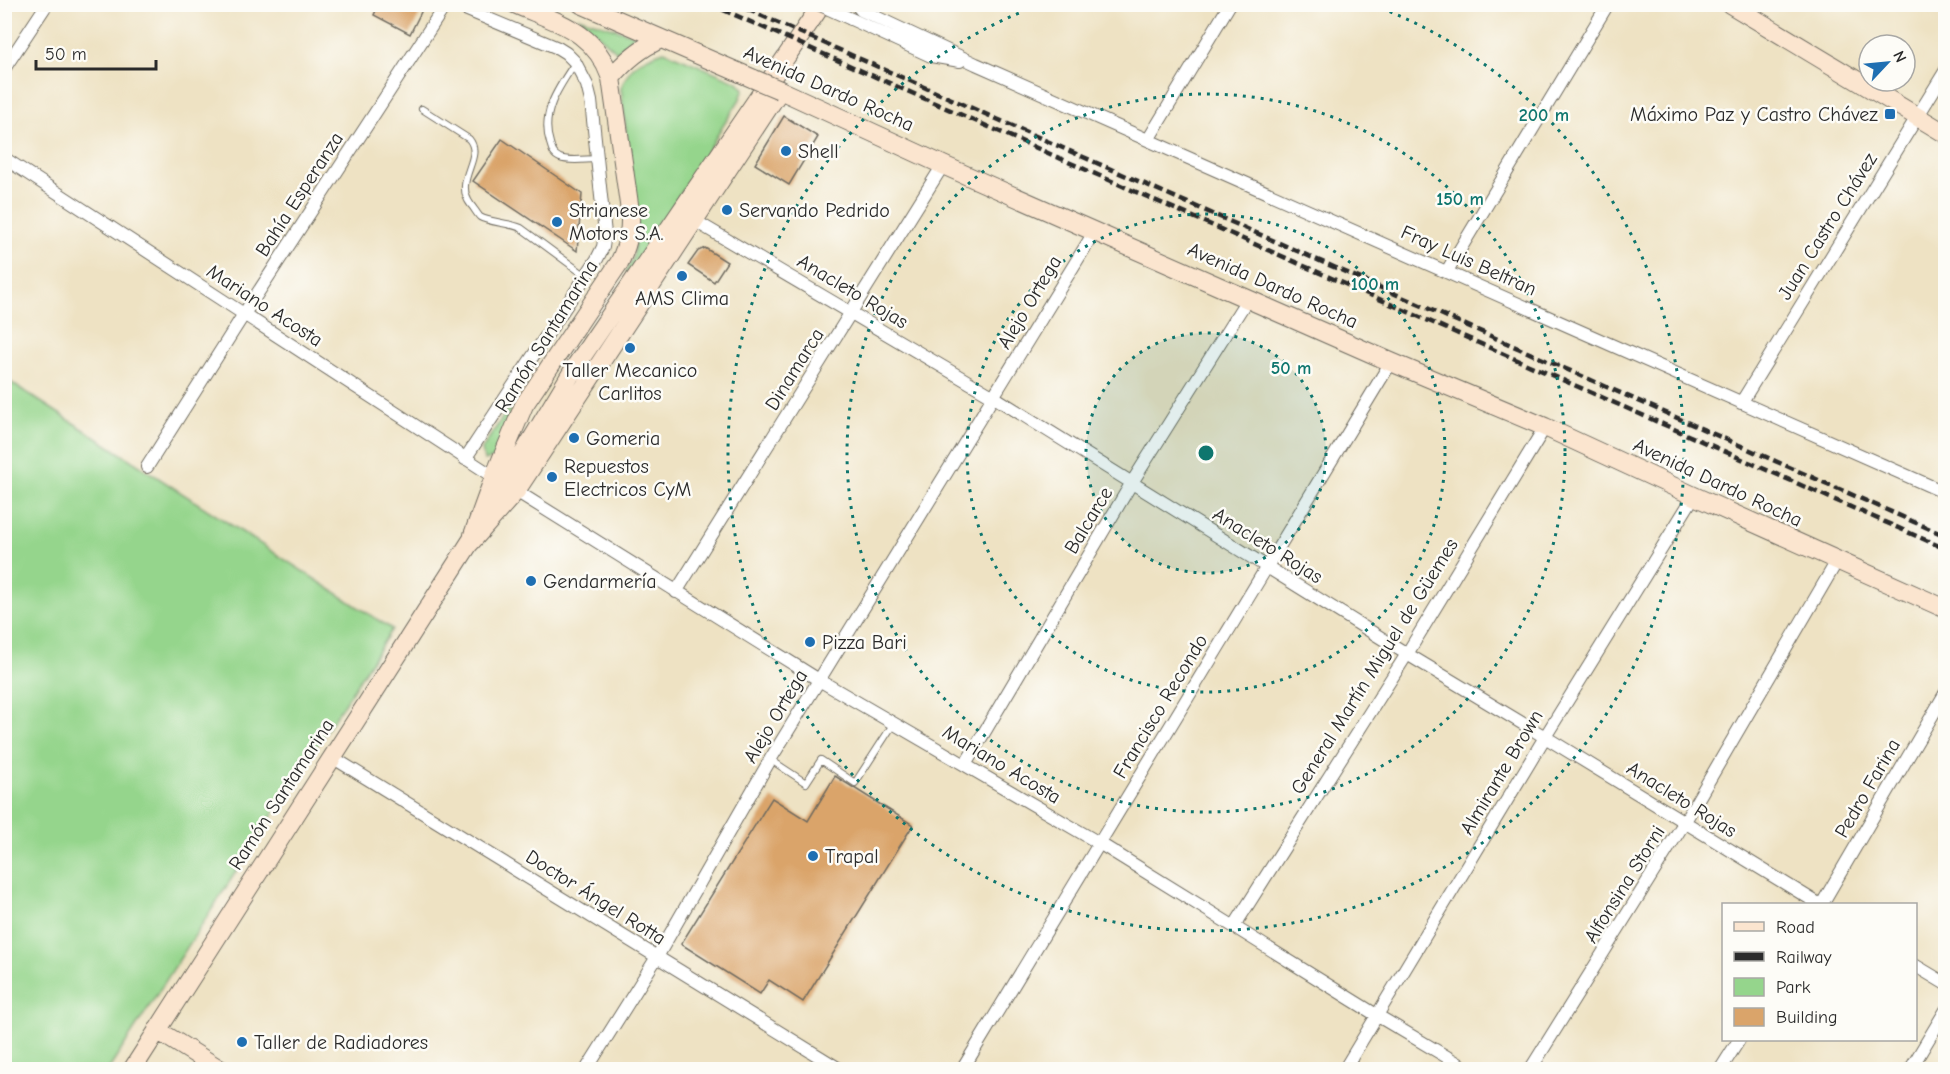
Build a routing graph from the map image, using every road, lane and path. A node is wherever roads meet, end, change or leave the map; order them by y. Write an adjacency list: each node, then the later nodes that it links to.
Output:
1 (47, 4): 15 (street)
2 (446, 4): 31 (street, Bahía Esperanza)
3 (453, 4): 13 (street)
4 (515, 4): 17 (main road)
5 (581, 4): 12 (main road, Avenida Dardo Rocha)
6 (818, 4): 14 (street, Fray Luis Beltran, bridge)
7 (822, 4): 39 (main road, Ramón Santamarina)
8 (856, 4): 14 (street, Fray Luis Beltran)
9 (1230, 4): 22 (street)
10 (1608, 4): 28 (street)
11 (1730, 4): 20 (main road)
12 (661, 39): 17 (main road); 18 (main road, Avenida Dardo Rocha, bridge)
13 (575, 62): 24 (street, Ramón Santamarina); 24 (lane)
14 (976, 63): 22 (street, Fray Luis Beltran)
15 (4, 69)
16 (1946, 70): 20 (street, Juan Castro Chávez)
17 (611, 78): 39 (main road, Ramón Santamarina)
18 (780, 90): 25 (main road, Avenida Dardo Rocha); 26 (main road, Ramón Santamarina)
19 (422, 109): 29 (lane)
20 (1917, 116): 21 (main road); 35 (street, Juan Castro Chávez)
21 (1946, 134)
22 (1148, 140): 28 (street, Fray Luis Beltran)
23 (4, 158): 31 (street, Mariano Acosta)
24 (597, 159): 29 (street, Ramón Santamarina)
25 (944, 165): 27 (main road, Avenida Dardo Rocha); 32 (street, Dinamarca)
26 (695, 221): 32 (street, Anacleto Rojas); 39 (main road, Ramón Santamarina)
27 (1095, 231): 30 (main road, Avenida Dardo Rocha); 34 (street, Alejo Ortega)
28 (1447, 271): 35 (street, Fray Luis Beltran)
29 (586, 276): 37 (street, Ramón Santamarina)
30 (1248, 298): 33 (main road, Avenida Dardo Rocha); 40 (street, Balcarce)
31 (244, 314): 37 (street, Mariano Acosta); 38 (street, Bahía Esperanza)
32 (852, 314): 34 (street, Anacleto Rojas); 46 (street, Dinamarca)
33 (1391, 362): 36 (main road, Avenida Dardo Rocha); 45 (street, Francisco Recondo)
34 (994, 397): 40 (street, Anacleto Rojas); 49 (street, Alejo Ortega)
35 (1741, 403): 41 (street, Fray Luis Beltran)
36 (1545, 427): 42 (main road, Avenida Dardo Rocha); 48 (street, General Martín Miguel de Güemes)
37 (465, 459): 39 (street, Mariano Acosta)
38 (147, 467)
39 (505, 484): 43 (main road, Ramón Santamarina); 43 (main road, Ramón Santamarina); 46 (street, Mariano Acosta)
40 (1131, 484): 45 (street, Anacleto Rojas); 55 (street, Balcarce)
41 (1946, 493)
42 (1694, 496): 44 (main road, Avenida Dardo Rocha); 52 (street, Almirante Brown)
43 (470, 543): 53 (main road, Ramón Santamarina)
44 (1837, 561): 47 (main road, Avenida Dardo Rocha); 56 (street, Alfonsina Storni)
45 (1268, 567): 48 (street, Anacleto Rojas); 57 (street, Francisco Recondo)
46 (676, 592): 49 (street, Mariano Acosta)
47 (1946, 609)
48 (1407, 654): 52 (street, Anacleto Rojas); 60 (street, General Martín Miguel de Güemes)
49 (819, 680): 51 (street, Mariano Acosta); 54 (street, Alejo Ortega)
50 (1946, 692): 59 (street, Pedro Farina)
51 (894, 722): 54 (lane); 55 (street, Mariano Acosta)
52 (1545, 737): 56 (street, Anacleto Rojas); 65 (street, Almirante Brown)
53 (332, 757): 61 (street, Doctor Ángel Rotta); 66 (main road, Ramón Santamarina)
54 (770, 760): 61 (street, Alejo Ortega)
55 (965, 765): 57 (street, Mariano Acosta)
56 (1684, 824): 58 (street, Anacleto Rojas); 75 (street, Alfonsina Storni)
57 (1099, 843): 60 (street, Mariano Acosta); 72 (street, Francisco Recondo)
58 (1818, 903)
59 (1821, 903)
60 (1235, 926): 65 (street, Mariano Acosta)
61 (657, 957): 70 (street, Alejo Ortega); 71 (street, Doctor Ángel Rotta)
62 (1917, 967): 63 (street)
63 (1946, 984)
64 (1946, 1010): 77 (street)
65 (1378, 1016): 73 (street, Almirante Brown); 74 (street, Mariano Acosta)
66 (157, 1030): 68 (main road, Ramón Santamarina); 69 (main road)
67 (1738, 1041): 76 (street)
68 (132, 1070)
69 (221, 1070)
70 (586, 1070)
71 (841, 1070)
72 (962, 1070)
73 (1344, 1070)
74 (1469, 1070)
75 (1530, 1070)
76 (1720, 1070)
77 (1910, 1070)

